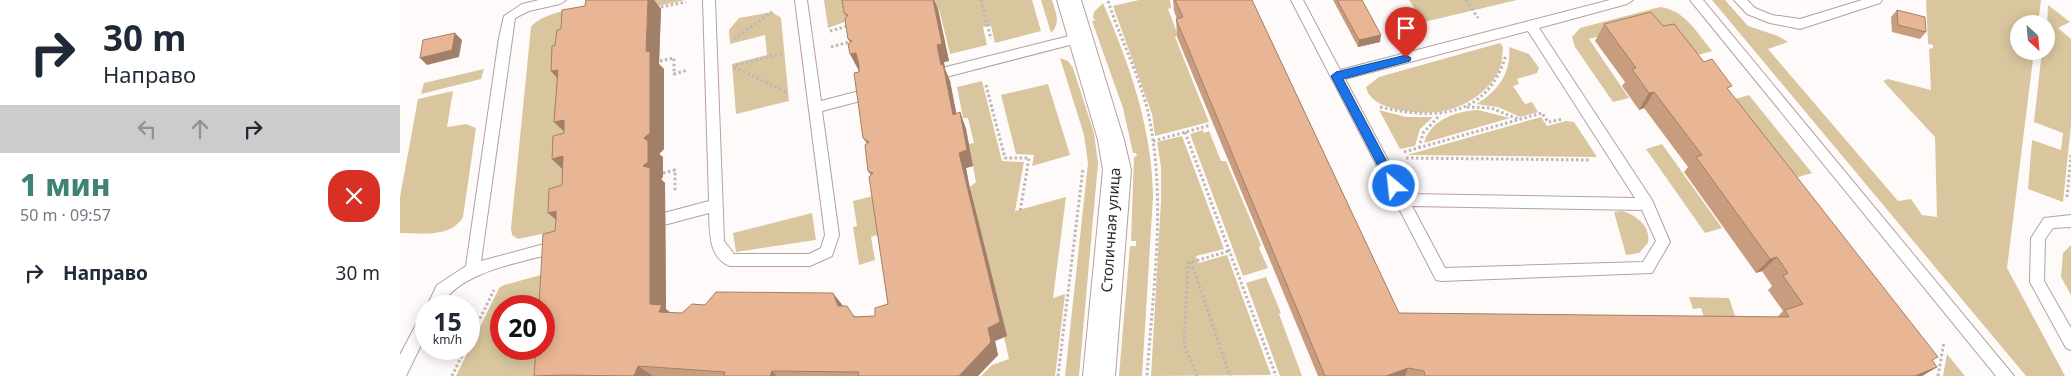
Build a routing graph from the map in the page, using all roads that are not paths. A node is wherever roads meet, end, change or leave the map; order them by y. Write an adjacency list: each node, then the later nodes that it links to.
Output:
1 (560, 0): 22 (lane)
2 (709, 0): 18 (lane)
3 (801, 0): 15 (lane)
4 (1070, 0): 11 (street, Столичная улица)
5 (1297, 0): 13 (lane)
6 (1627, 0): 10 (lane)
7 (1696, 0): 28 (lane)
8 (1740, 0): 9 (lane)
9 (1876, 0)
10 (1531, 26): 13 (lane); 17 (lane)
11 (1081, 38): 12 (lane); 27 (street, Столичная улица)
12 (946, 72)
13 (1336, 76): 16 (lane)
14 (863, 94): 15 (lane)
15 (816, 107): 18 (lane)
16 (1402, 200): 17 (lane); 17 (lane)
17 (1647, 204)
18 (715, 205): 19 (lane)
19 (664, 219)
20 (2071, 221): 25 (lane)
21 (573, 242): 22 (lane)
22 (473, 270): 23 (lane)
23 (440, 295)
24 (415, 342): 26 (lane)
25 (2071, 343)
26 (400, 371)
27 (1099, 376)
28 (2006, 376)

